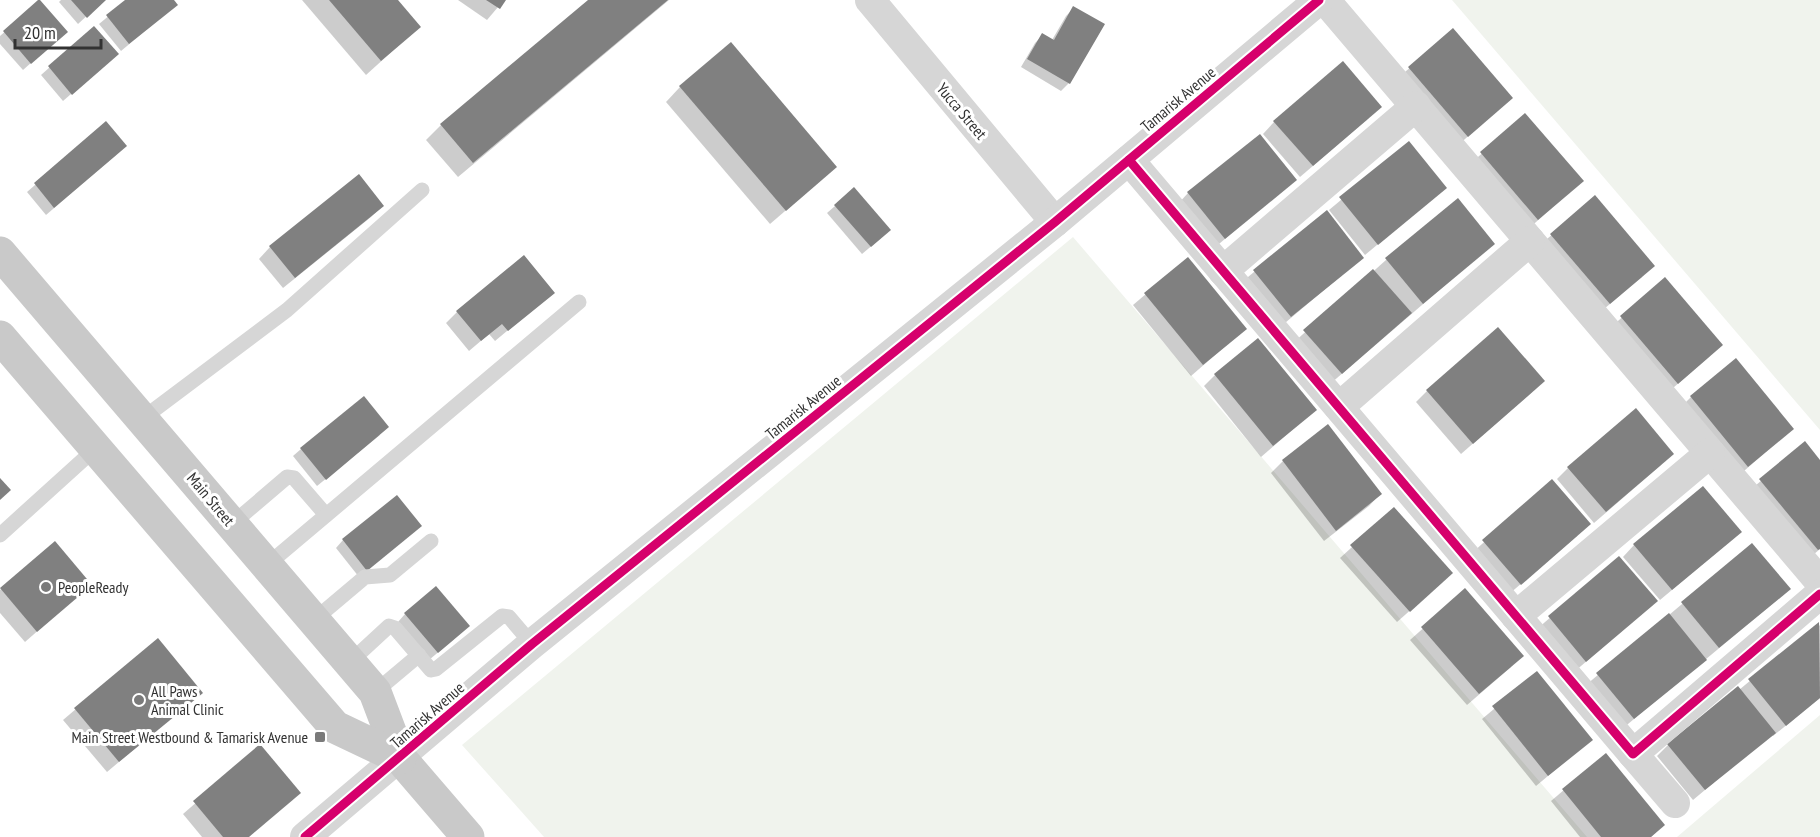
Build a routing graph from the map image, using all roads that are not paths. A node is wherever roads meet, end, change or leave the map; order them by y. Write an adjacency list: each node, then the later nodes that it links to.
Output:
1 (870, 0): 7 (street, Yucca Street)
2 (1319, 0): 5 (street, Tamarisk Avenue)
3 (1325, 0): 4 (street)
4 (1416, 106): 8 (street); 10 (street)
5 (1129, 160): 7 (street, Tamarisk Avenue); 10 (street)
6 (422, 190): 14 (lane)
7 (1055, 222): 26 (street, Tamarisk Avenue)
8 (1530, 241): 13 (street); 16 (street)
9 (0, 253): 14 (main road, Main Street)
10 (1223, 271): 13 (street)
11 (579, 302): 17 (lane)
12 (0, 337): 15 (main road, Main Street)
13 (1339, 407): 24 (street)
14 (142, 418): 18 (main road, Main Street)
15 (95, 449): 19 (lane); 31 (main road, Main Street)
16 (1710, 453): 22 (street); 24 (street)
17 (326, 515): 18 (lane); 21 (lane)
18 (232, 524): 21 (main road, Main Street)
19 (0, 535)
20 (431, 541): 25 (lane)
21 (267, 565): 25 (main road, Main Street)
22 (1820, 582)
23 (1820, 594): 30 (street)
24 (1516, 616): 30 (street)
25 (314, 620): 28 (main road, Main Street)
26 (532, 644): 27 (lane); 31 (street, Tamarisk Avenue)
27 (419, 656): 28 (lane); 29 (lane)
28 (350, 662): 29 (main road, Main Street)
29 (375, 692): 31 (main road, Main Street)
30 (1633, 754): 32 (street)
31 (400, 758): 33 (street, Tamarisk Avenue); 34 (main road, Main Street)
32 (1674, 804)
33 (305, 837)
34 (468, 837)

